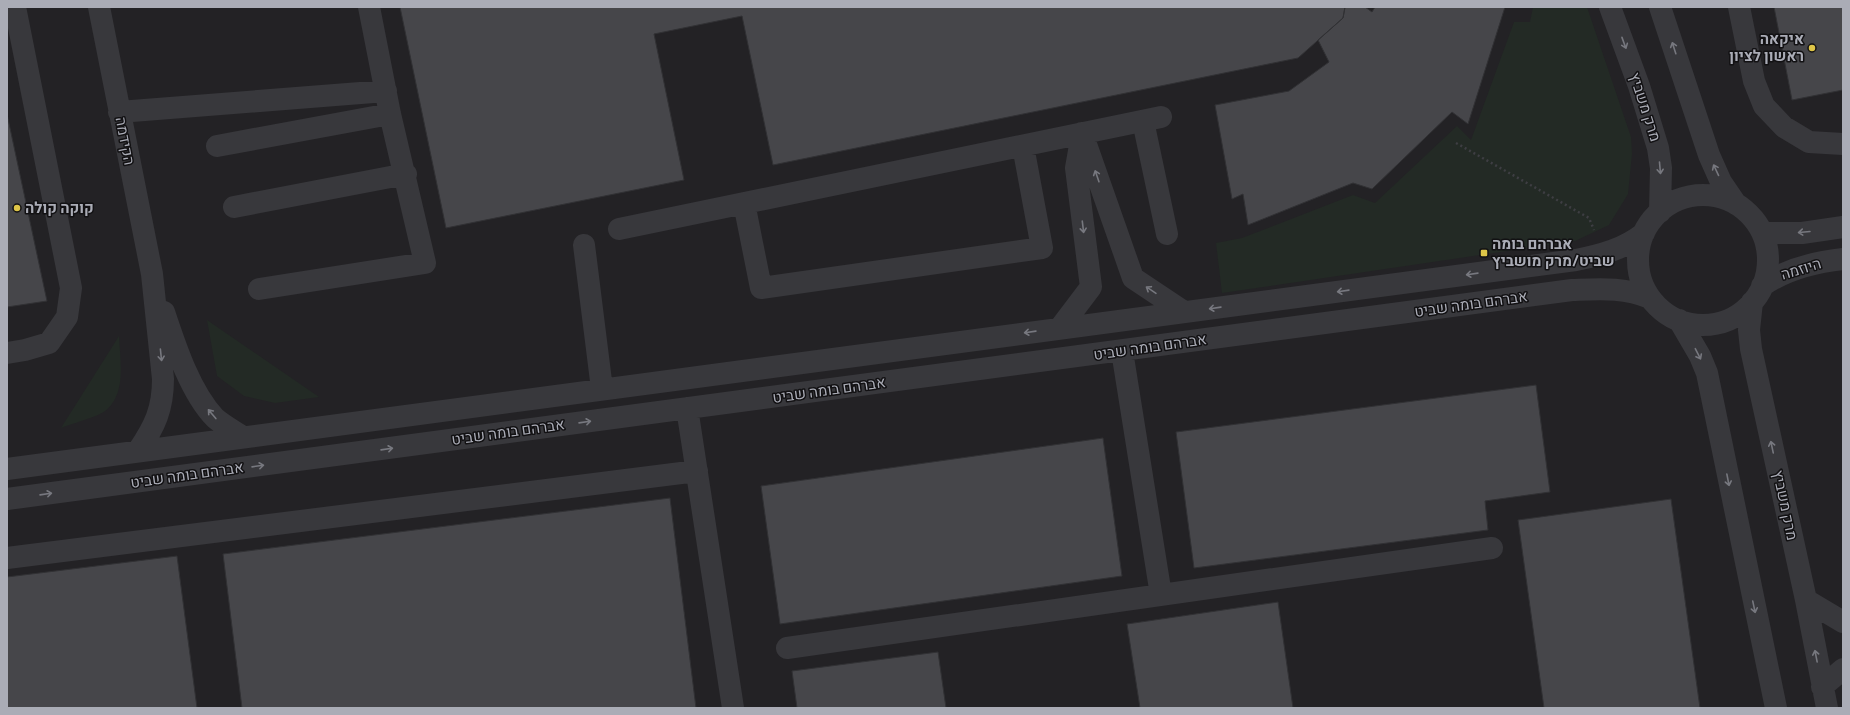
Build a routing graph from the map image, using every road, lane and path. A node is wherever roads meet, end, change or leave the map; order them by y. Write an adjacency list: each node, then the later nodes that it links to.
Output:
1 (15, 7): 36 (street)
2 (99, 7): 8 (street, הקידמה)
3 (369, 7): 7 (street)
4 (1610, 7): 19 (street, מרק משביץ, one-way to 19)
5 (1660, 7): 17 (street, מרק משביץ, one-way to 5)
6 (1739, 7): 12 (street)
7 (386, 91): 8 (street); 9 (street)
8 (119, 112): 28 (street, הקידמה)
9 (390, 114): 13 (street); 15 (street)
10 (1082, 133): 14 (street); 24 (street); 32 (street, one-way to 10); 34 (street, one-way to 34)
11 (1456, 143): 26 (path)
12 (1843, 144)
13 (217, 146)
14 (1023, 146): 16 (street); 16 (street)
15 (406, 174): 18 (street); 29 (street)
16 (744, 203): 21 (street)
17 (1736, 204): 19 (street, מרק משביץ); 23 (street, מרק משביץ)
18 (234, 207)
19 (1660, 212): 22 (street, מרק משביץ)
20 (1843, 227): 23 (street, one-way to 23)
21 (619, 229)
22 (1644, 233): 26 (street, אברהם בומה שביט); 31 (street, מרק משביץ)
23 (1763, 233): 30 (street, מרק משביץ)
24 (1167, 234)
25 (584, 246): 37 (street)
26 (1603, 253): 32 (street, אברהם בומה שביט, one-way to 32)
27 (1843, 259): 30 (street, היוזמה)
28 (152, 274): 39 (street, הקידמה, one-way to 28); 40 (street, הקידמה, one-way to 40)
29 (259, 289)
30 (1757, 294): 33 (street, מרק משביץ); 47 (street, מרק משביץ, one-way to 30)
31 (1650, 298): 33 (street, מרק משביץ); 35 (street, אברהם בומה שביט)
32 (1184, 312): 34 (street, אברהם בומה שביט)
33 (1679, 320): 53 (street, מרק משביץ, one-way to 53)
34 (1060, 328): 37 (street, אברהם בומה שביט, one-way to 37)
35 (1122, 351): 38 (street, אברהם בומה שביט); 46 (street)
36 (7, 352)
37 (602, 389): 39 (street, אברהם בומה שביט)
38 (687, 408): 42 (street); 43 (street, אברהם בומה שביט, one-way to 38)
39 (243, 437): 40 (street, אברהם בומה שביט)
40 (138, 451): 41 (street, אברהם בומה שביט)
41 (7, 469)
42 (697, 470): 45 (street); 52 (street)
43 (7, 500)
44 (1492, 548): 46 (street)
45 (7, 558)
46 (1161, 595): 49 (street)
47 (1806, 600): 48 (street); 51 (street, מרק משביץ, one-way to 47)
48 (1843, 622)
49 (787, 648)
50 (1843, 669): 51 (street)
51 (1822, 687): 54 (street, מרק משביץ)
52 (733, 708)
53 (1776, 708)
54 (1826, 708)

